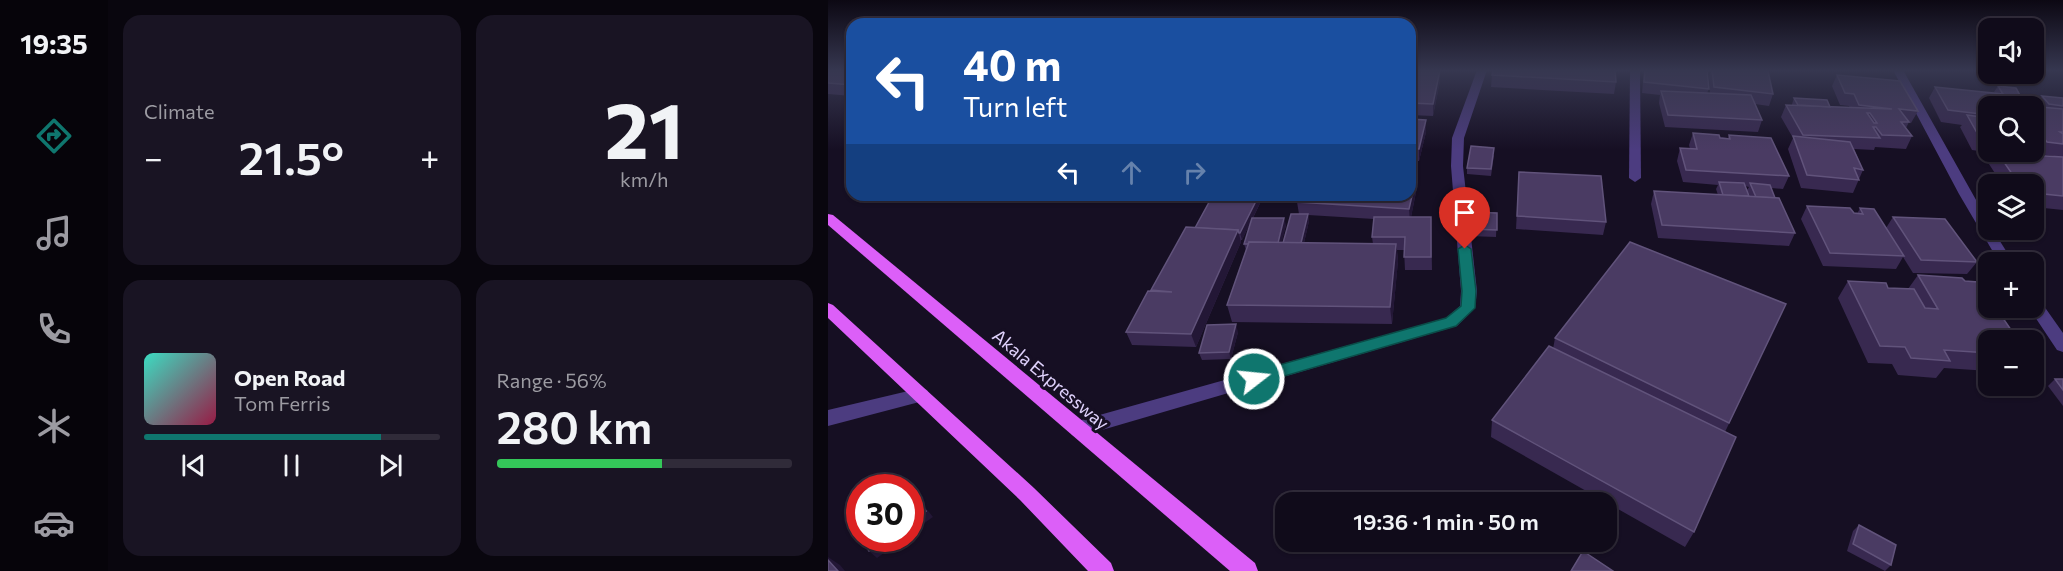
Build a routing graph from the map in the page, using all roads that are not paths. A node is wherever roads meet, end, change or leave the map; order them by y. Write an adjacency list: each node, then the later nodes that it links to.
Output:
1 (1473, 97): 12 (street)
2 (1635, 97): 4 (street)
3 (1912, 97): 6 (street)
4 (1635, 178)
5 (828, 218): 12 (main road, Akala Expressway)
6 (2000, 252)
7 (828, 309): 10 (main road)
8 (2044, 318): 9 (street)
9 (2063, 346)
10 (921, 395): 11 (street); 13 (main road)
11 (828, 418)
12 (1078, 429): 14 (main road, Akala Expressway)
13 (1103, 571)
14 (1247, 571)

